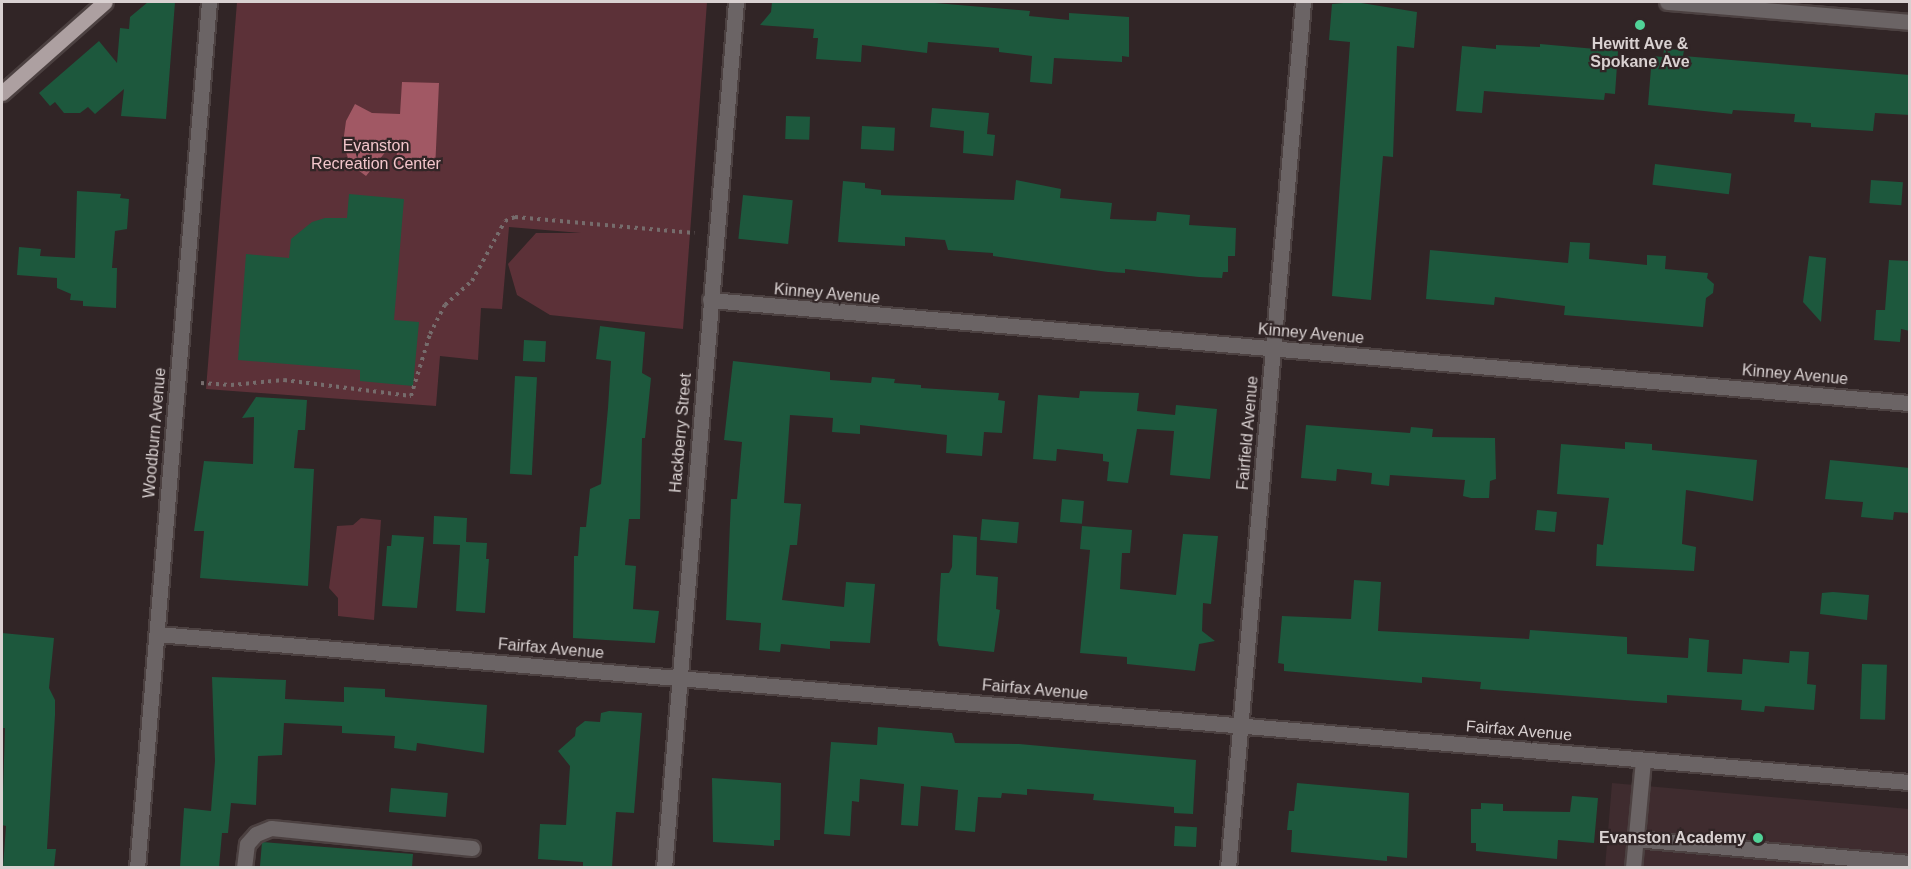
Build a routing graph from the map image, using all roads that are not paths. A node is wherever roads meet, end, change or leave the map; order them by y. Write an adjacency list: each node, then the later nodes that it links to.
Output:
1 (105, 2): 7 (main road)
2 (209, 2): 11 (street, Woodburn Avenue)
3 (736, 2): 8 (street, Hackberry Street)
4 (1303, 2): 9 (street, Fairfield Avenue)
5 (1667, 2): 6 (street)
6 (1910, 22)
7 (4, 88)
8 (710, 300): 9 (street, Kinney Avenue); 12 (street, Hackberry Street)
9 (1273, 349): 10 (street, Kinney Avenue); 13 (street, Fairfield Avenue)
10 (1910, 403)
11 (158, 634): 12 (street, Fairfax Avenue); 19 (street, Woodburn Avenue)
12 (680, 678): 13 (street, Fairfax Avenue); 21 (street, Hackberry Street)
13 (1240, 725): 14 (street, Fairfax Avenue); 22 (street, Fairfield Avenue)
14 (1643, 760): 15 (street, Fairfax Avenue); 16 (street)
15 (1910, 782)
16 (1635, 839): 18 (street); 23 (street)
17 (472, 848): 20 (street)
18 (1910, 863)
19 (137, 867)
20 (244, 867)
21 (664, 867)
22 (1228, 867)
23 (1633, 867)

